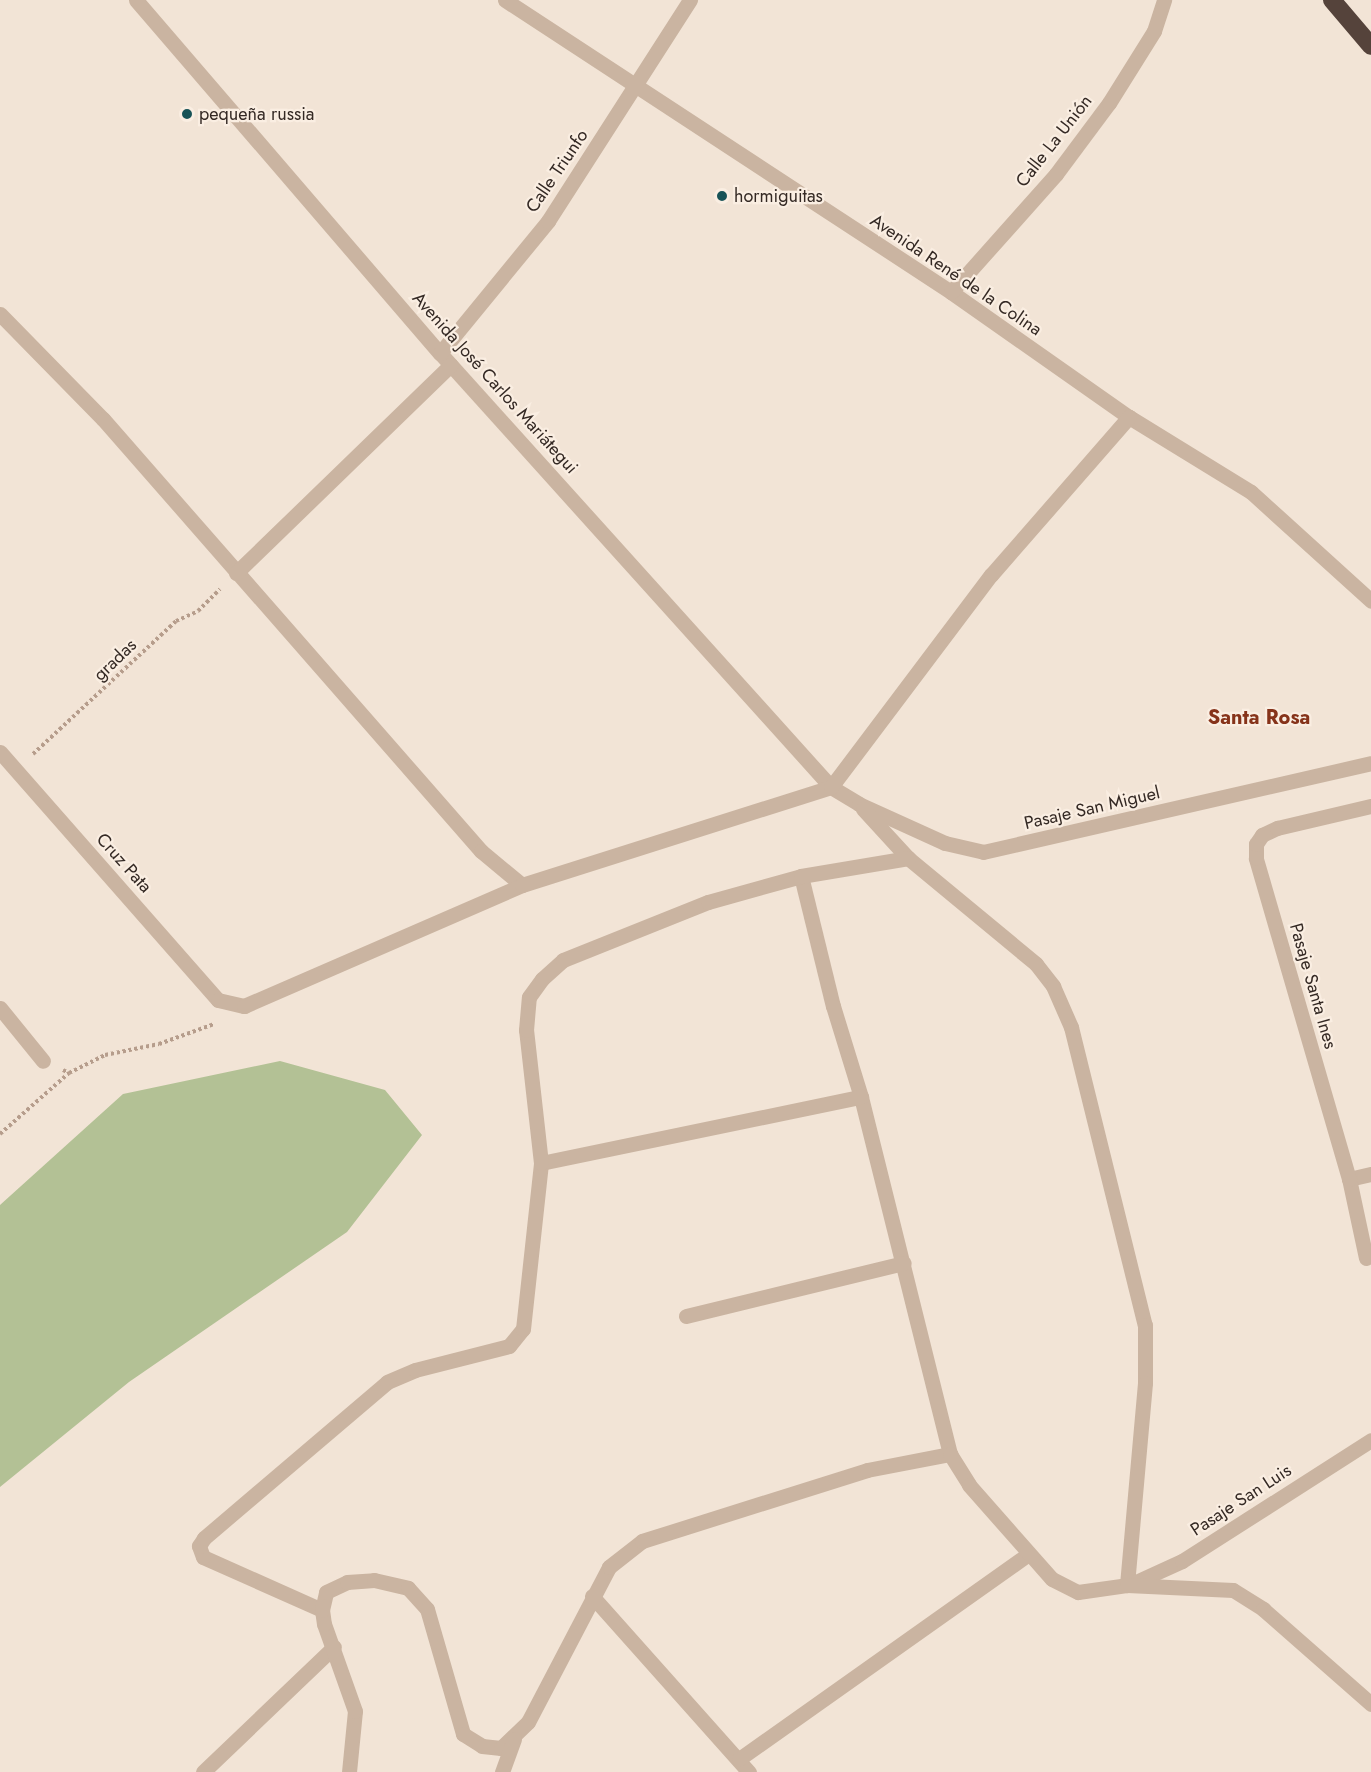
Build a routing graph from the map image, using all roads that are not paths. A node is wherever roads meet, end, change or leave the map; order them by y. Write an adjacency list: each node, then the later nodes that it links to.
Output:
1 (136, 0): 10 (street, Avenida José Carlos Mariátegui)
2 (505, 0): 7 (street, Avenida René de la Colina)
3 (690, 0): 7 (street, Calle Triunfo)
4 (1164, 0): 8 (street, Calle La Unión)
5 (1332, 0): 6 (highway)
6 (1371, 46)
7 (636, 88): 8 (street, Avenida René de la Colina); 10 (street, Calle Triunfo)
8 (951, 292): 12 (street, Avenida René de la Colina)
9 (0, 314): 13 (street)
10 (440, 352): 11 (street, Avenida José Carlos Mariátegui)
11 (451, 365): 13 (street); 17 (street, Avenida José Carlos Mariátegui)
12 (1129, 417): 14 (street, Avenida René de la Colina); 17 (street)
13 (236, 573): 22 (street)
14 (1371, 601)
15 (0, 752): 22 (street, Cruz Pata)
16 (1371, 763): 18 (street, Pasaje San Miguel)
17 (831, 787): 18 (street, Pasaje San Miguel); 22 (street)
18 (859, 804): 20 (street)
19 (1371, 806): 28 (street, Pasaje Santa Ines)
20 (908, 858): 21 (street); 35 (street)
21 (801, 876): 25 (street); 26 (street)
22 (522, 885)
23 (0, 1008): 24 (street)
24 (43, 1061)
25 (861, 1097): 26 (street); 30 (street)
26 (541, 1163): 37 (street)
27 (1371, 1174): 28 (street)
28 (1349, 1179): 29 (street, Pasaje Santa Ines)
29 (1366, 1258)
30 (904, 1263): 31 (street); 33 (street)
31 (686, 1316)
32 (1371, 1440): 35 (street, Pasaje San Luis)
33 (950, 1454): 34 (street); 36 (street)
34 (1028, 1554): 35 (street); 41 (street)
35 (1127, 1585): 39 (street)
36 (592, 1596): 40 (street); 41 (street)
37 (322, 1610): 38 (street); 40 (street)
38 (334, 1647): 42 (street); 43 (street)
39 (1371, 1704)
40 (514, 1739): 44 (street)
41 (739, 1759): 45 (street)
42 (203, 1772)
43 (349, 1772)
44 (502, 1772)
45 (749, 1772)

